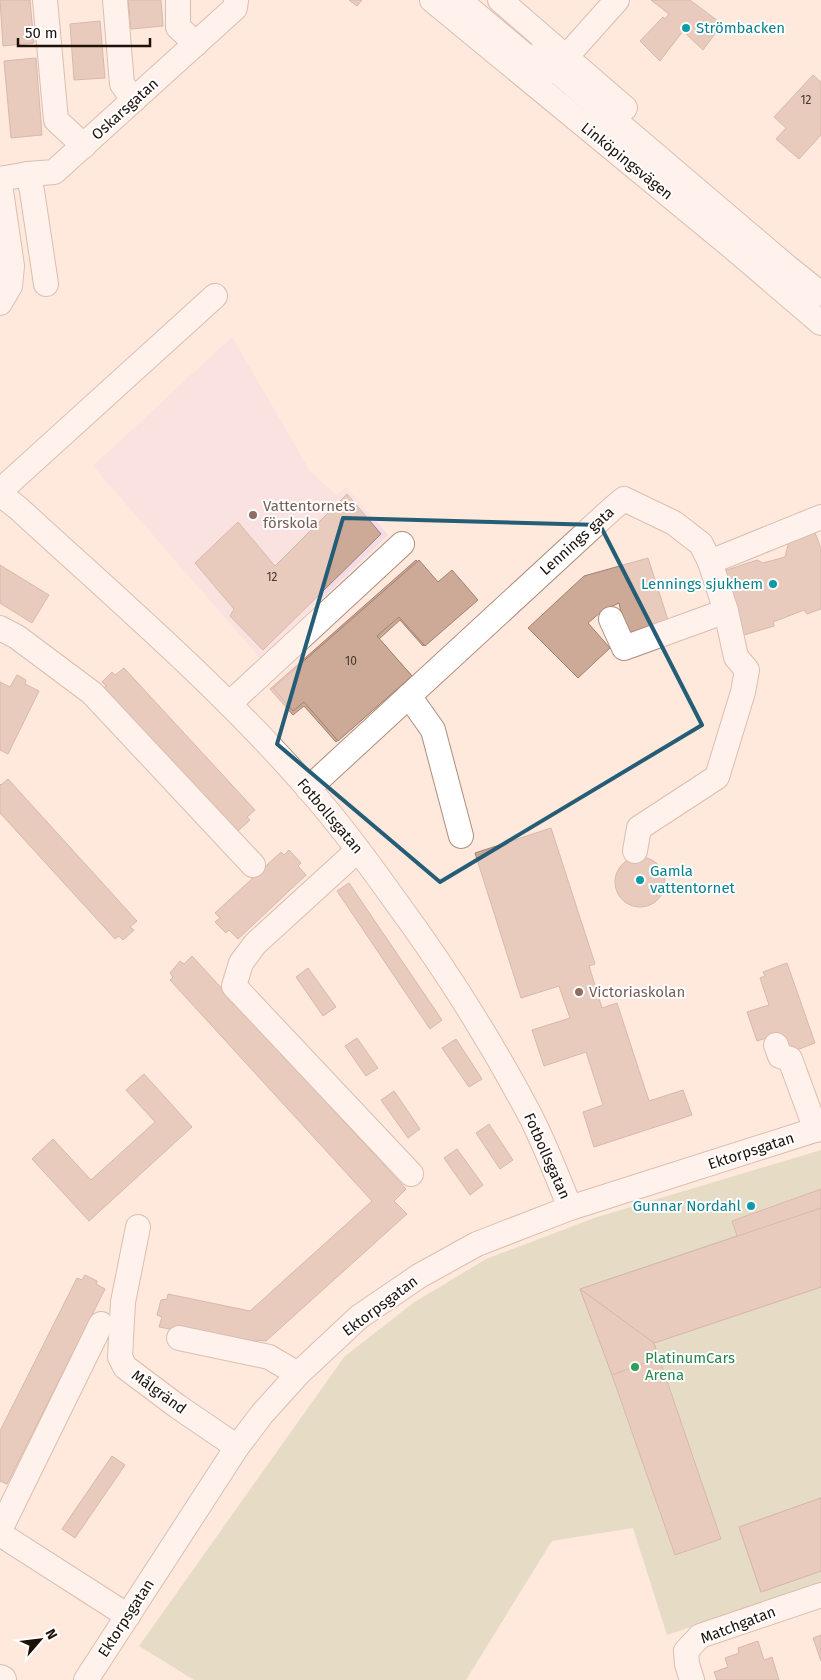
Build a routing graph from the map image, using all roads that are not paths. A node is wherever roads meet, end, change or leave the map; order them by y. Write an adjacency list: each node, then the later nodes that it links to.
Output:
1 (45, 0): 13 (street)
2 (115, 0): 12 (street)
3 (178, 0): 10 (street)
4 (432, 0): 23 (street, Linköpingsvägen)
5 (459, 0): 22 (street)
6 (475, 0): 19 (street)
7 (500, 0): 11 (street)
8 (617, 0): 11 (street)
9 (236, 4): 10 (street, Oskarsgatan)
10 (196, 44): 12 (street, Oskarsgatan)
11 (566, 57): 17 (street)
12 (134, 100): 13 (street, Oskarsgatan)
13 (84, 146): 14 (street, Oskarsgatan)
14 (28, 174): 15 (street, Oskarsgatan); 18 (street)
15 (0, 179)
16 (0, 184): 21 (street)
17 (821, 277)
18 (46, 284)
19 (821, 294)
20 (215, 296): 24 (street)
21 (0, 303)
22 (821, 305)
23 (821, 323)
24 (0, 492): 32 (street, Fotbollsgatan)
25 (821, 517): 27 (street)
26 (402, 544): 32 (street)
27 (710, 562): 28 (street, Lennings gata); 31 (street, Lennings gata)
28 (726, 610): 29 (street); 36 (street, Lennings gata)
29 (611, 619)
30 (0, 628): 37 (street)
31 (409, 696): 33 (street, Lennings gata); 34 (street)
32 (229, 704): 33 (street, Fotbollsgatan)
33 (308, 788): 35 (street, Fotbollsgatan)
34 (461, 836)
35 (358, 850): 40 (street); 41 (street, Fotbollsgatan)
36 (635, 851)
37 (253, 865)
38 (776, 1045): 39 (street)
39 (818, 1129): 41 (street, Ektorpsgatan)
40 (411, 1174)
41 (570, 1208): 45 (street, Ektorpsgatan)
42 (138, 1227): 46 (street, Målgränd)
43 (101, 1324): 47 (street)
44 (179, 1338): 45 (street)
45 (298, 1374): 46 (street, Ektorpsgatan)
46 (237, 1447): 49 (street, Ektorpsgatan)
47 (0, 1532): 49 (street)
48 (821, 1595): 51 (street, Matchgatan)
49 (128, 1616): 50 (street, Ektorpsgatan)
50 (86, 1680)
51 (692, 1680)

